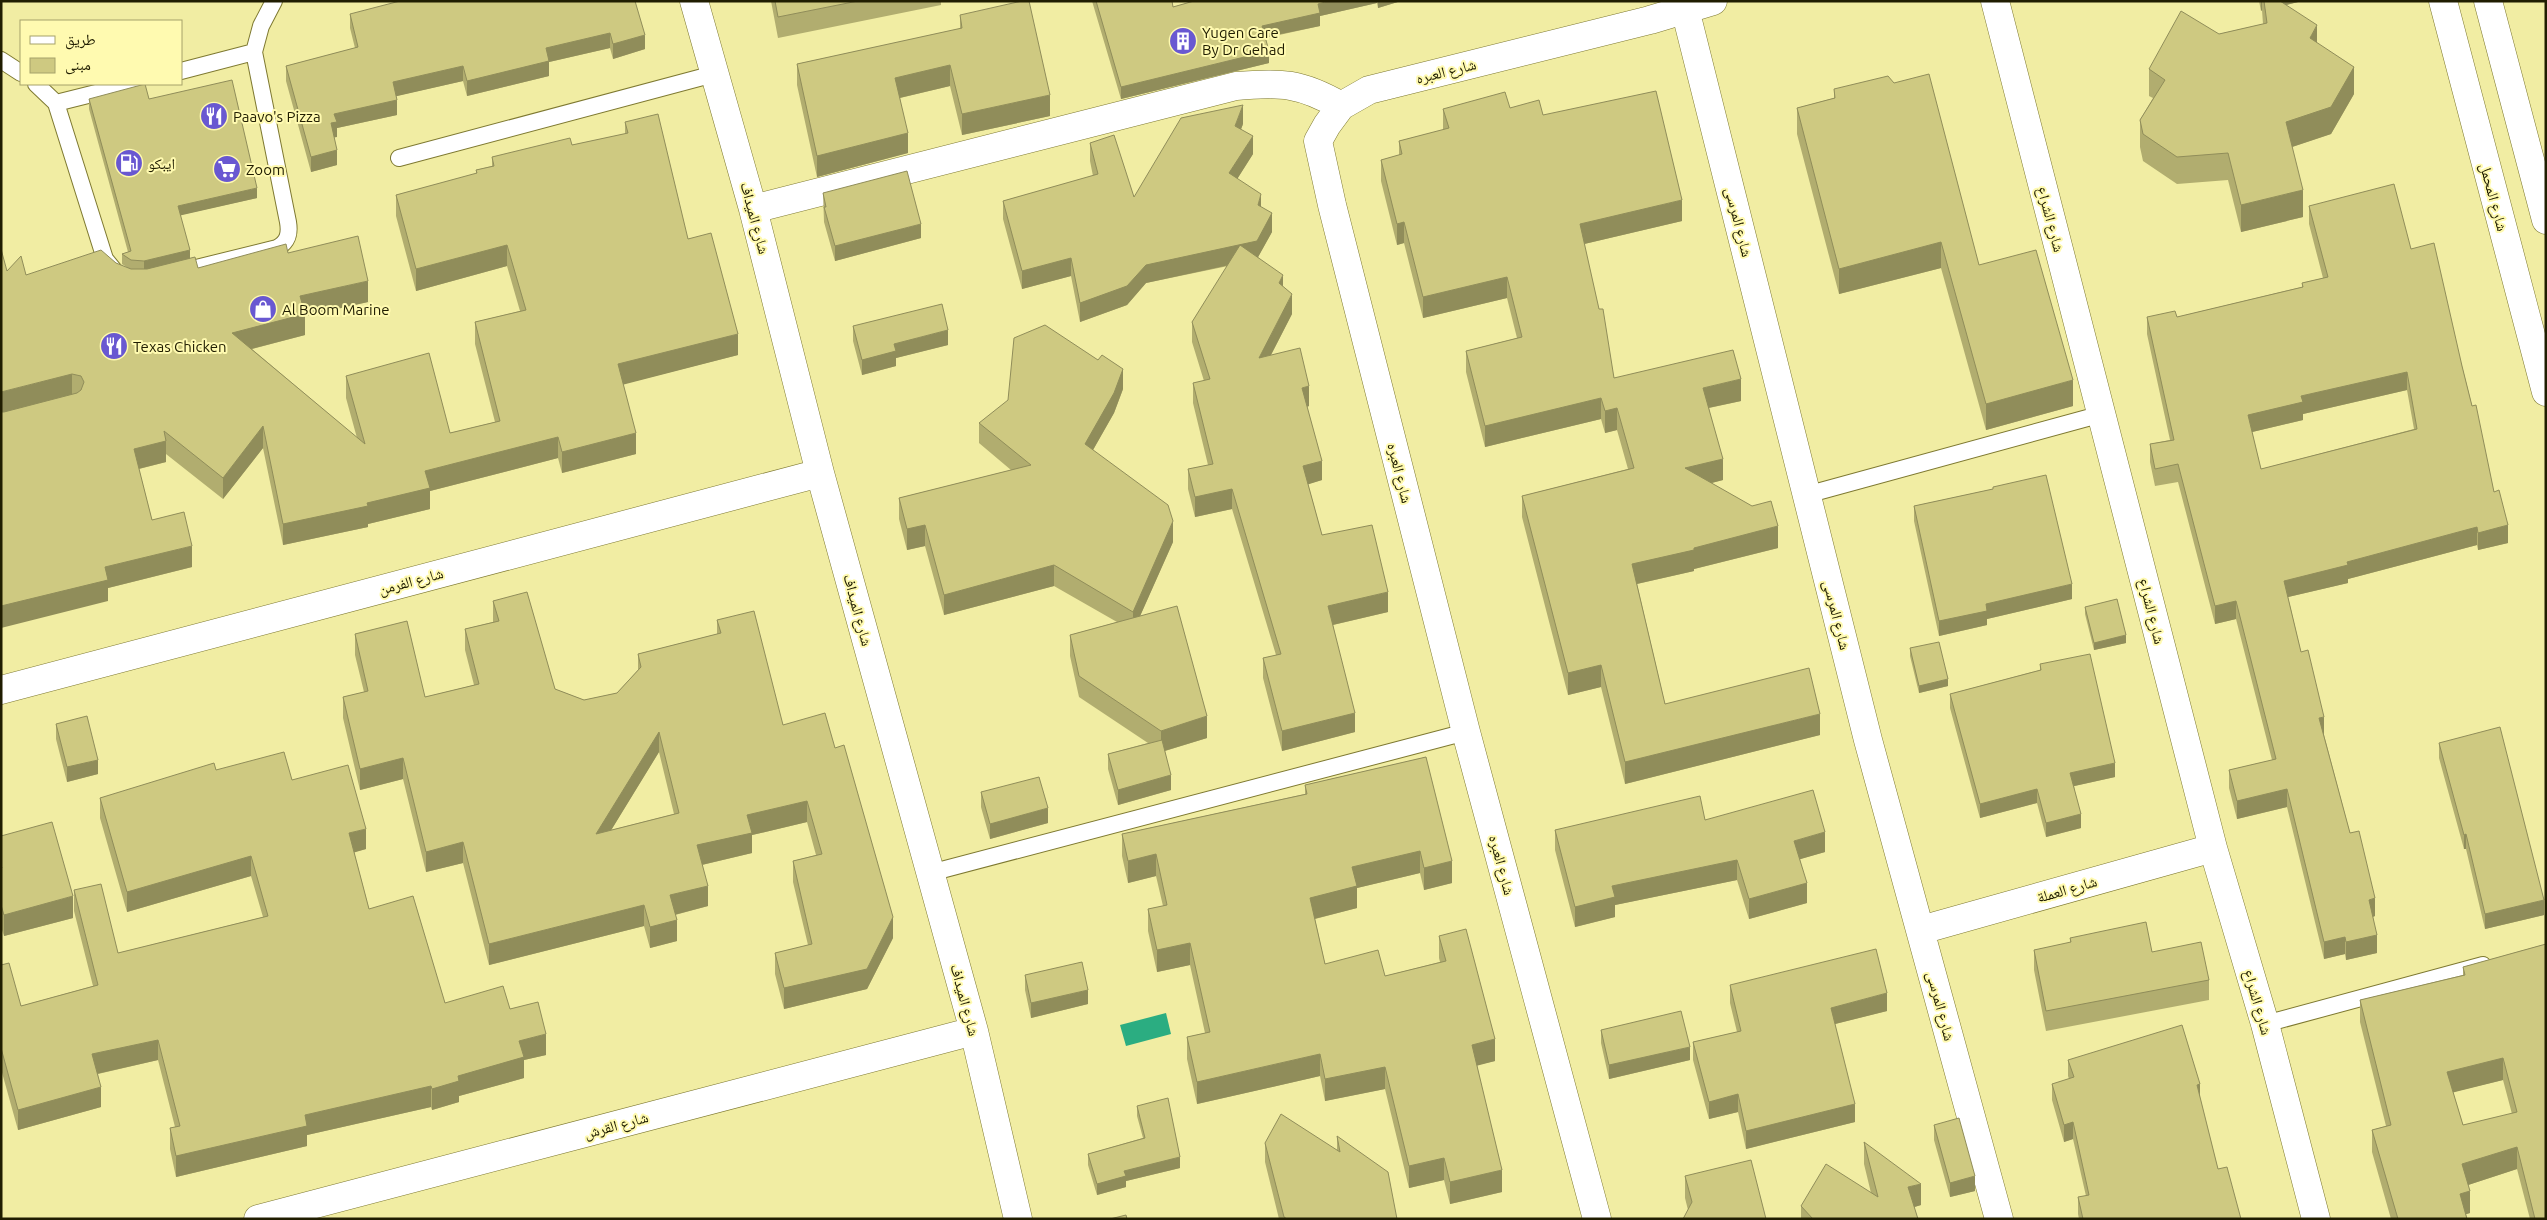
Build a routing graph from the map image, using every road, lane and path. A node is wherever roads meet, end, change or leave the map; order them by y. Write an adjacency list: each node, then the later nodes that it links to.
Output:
1 (274, 1): 8 (lane)
2 (694, 1): 12 (street, شارع الميداف)
3 (1713, 1): 7 (street, شارع العبره)
4 (1995, 1): 23 (street, شارع الشراع)
5 (2443, 1): 22 (street, شارع المحمل)
6 (2488, 1): 19 (street)
7 (1686, 9): 16 (street, شارع العبره); 25 (street, شارع المرسى)
8 (254, 52): 10 (lane); 20 (lane)
9 (1, 60): 11 (lane)
10 (182, 71)
11 (20, 72)
12 (714, 74): 17 (lane); 18 (street, شارع الميداف)
13 (37, 85): 15 (lane)
14 (128, 85): 15 (lane)
15 (56, 103): 21 (lane)
16 (1342, 106): 18 (street); 27 (street, شارع العبره)
17 (399, 158)
18 (753, 209): 24 (street, شارع الميداف)
19 (2546, 220)
20 (164, 276)
21 (126, 279)
22 (2546, 392)
23 (2102, 414): 25 (lane); 28 (street, شارع الشراع)
24 (820, 473): 26 (street, شارع الفرمن); 29 (street, شارع الميداف)
25 (1806, 495): 30 (street, شارع المرسى)
26 (1, 690)
27 (1466, 732): 29 (lane); 36 (street, شارع العبره)
28 (2213, 848): 30 (street, شارع العملة); 32 (street, شارع الشراع)
29 (930, 873): 33 (street, شارع الميداف)
30 (1920, 930): 37 (street, شارع المرسى)
31 (2499, 961): 32 (lane)
32 (2265, 1024): 38 (street, شارع الشراع)
33 (974, 1030): 34 (street, شارع القرش); 35 (street, شارع الميداف)
34 (258, 1219)
35 (1018, 1219)
36 (1597, 1219)
37 (1999, 1219)
38 (2316, 1219)

